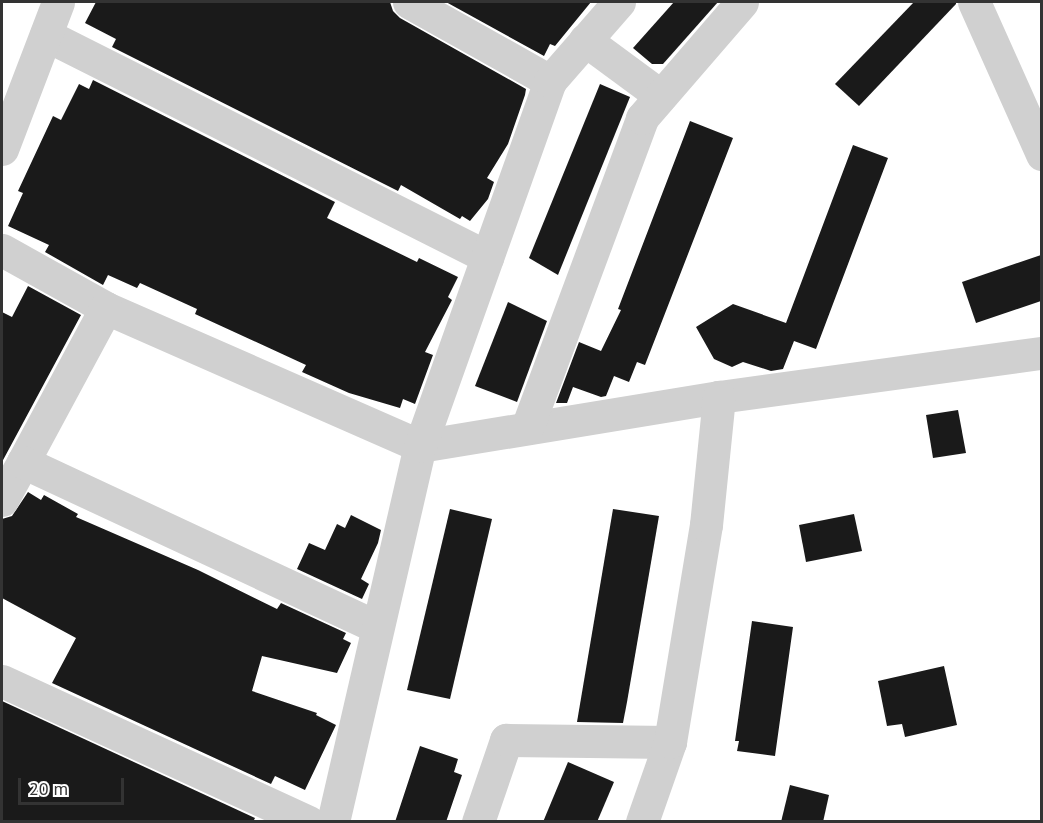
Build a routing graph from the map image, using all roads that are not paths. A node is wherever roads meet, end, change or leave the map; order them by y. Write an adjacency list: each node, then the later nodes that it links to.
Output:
1 (58, 2): 6 (street)
2 (409, 2): 8 (street)
3 (619, 2): 7 (street)
4 (742, 2): 9 (street)
5 (974, 2): 11 (street)
6 (46, 35): 10 (street); 13 (street)
7 (585, 40): 8 (street); 9 (street)
8 (550, 81): 13 (street)
9 (661, 96): 17 (street)
10 (2, 149)
11 (1041, 154)
12 (2, 250): 14 (street)
13 (487, 257): 18 (street)
14 (106, 308): 18 (street); 19 (street)
15 (1041, 353): 16 (street)
16 (719, 398): 17 (street); 23 (street)
17 (527, 428): 18 (street)
18 (420, 446): 21 (street)
19 (23, 462): 20 (street); 21 (street)
20 (2, 500)
21 (377, 627): 25 (street)
22 (2, 681): 24 (street)
23 (670, 742): 26 (street); 27 (street)
24 (309, 822)
25 (333, 822)
26 (478, 822)
27 (642, 822)

